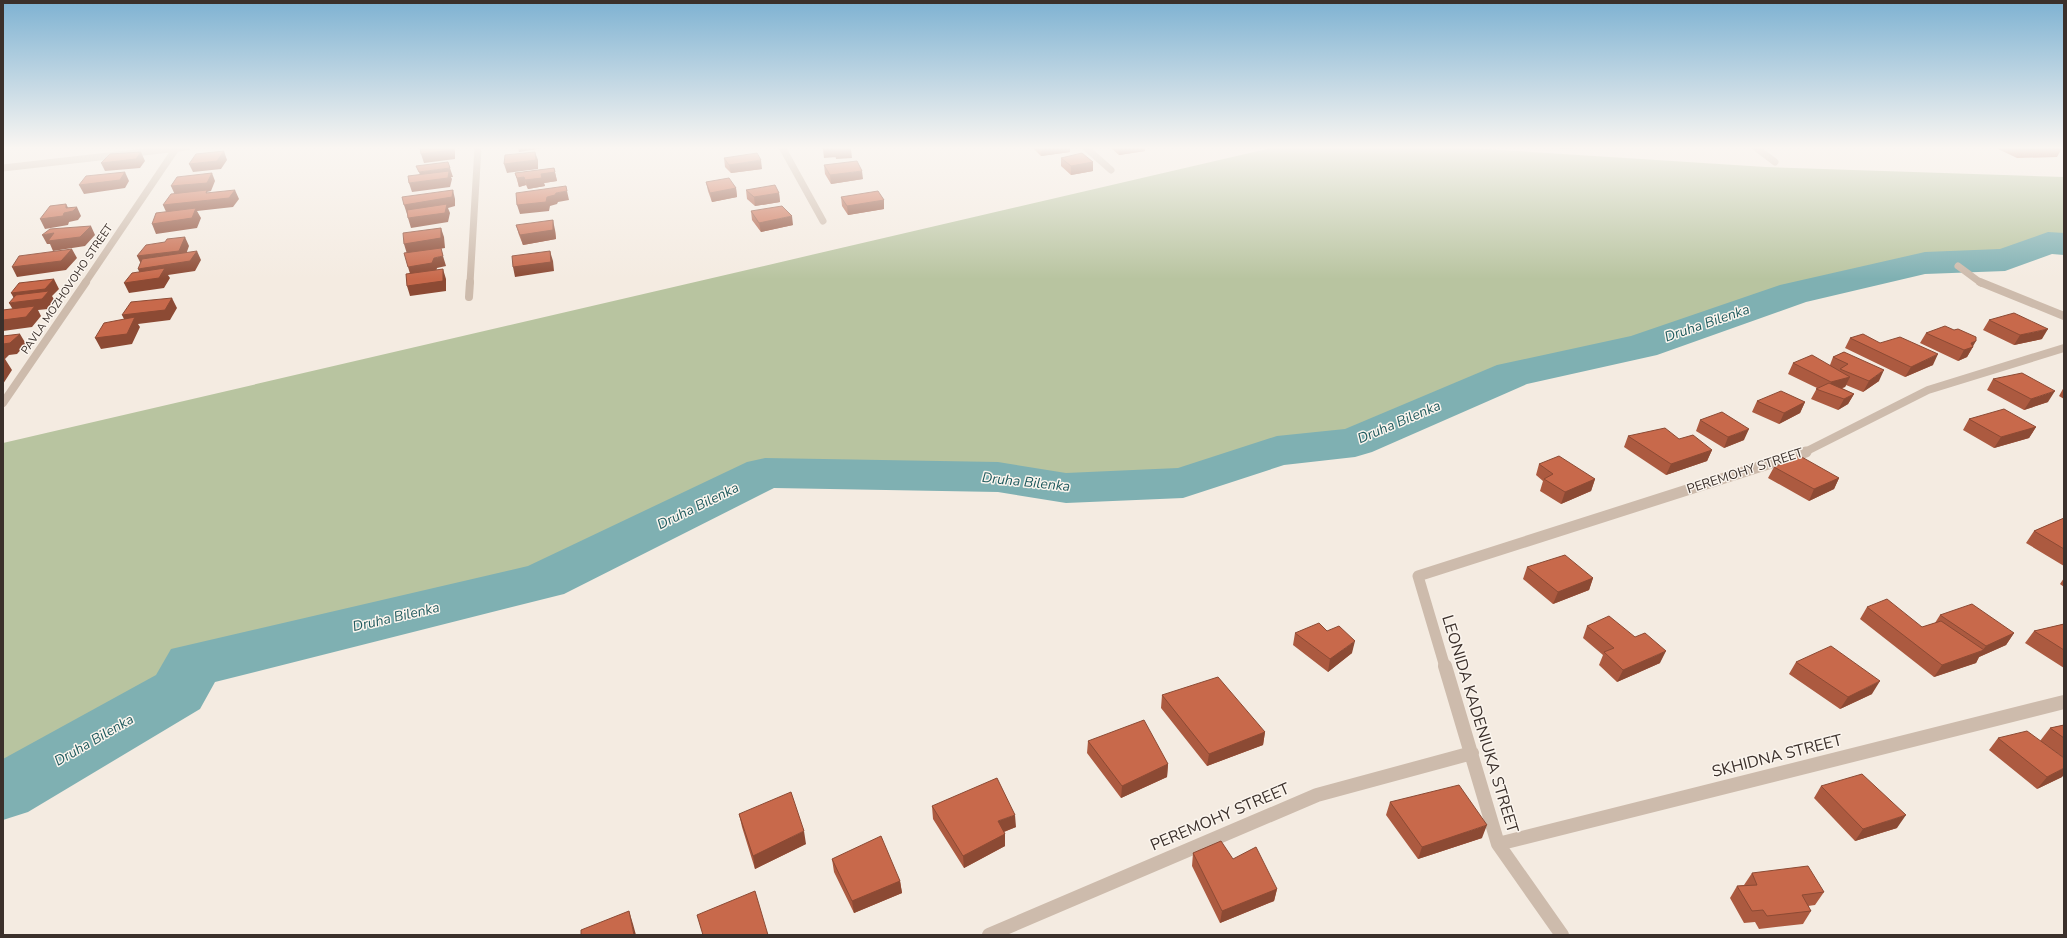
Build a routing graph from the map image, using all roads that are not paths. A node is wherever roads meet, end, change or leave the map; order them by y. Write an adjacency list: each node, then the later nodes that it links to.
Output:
1 (148, 191): 9 (street, PAVLA MOZHOVOHO STREET)
2 (475, 191): 6 (street)
3 (807, 191): 4 (street)
4 (824, 221)
5 (1958, 266): 7 (street)
6 (469, 297)
7 (2064, 316)
8 (2064, 348): 10 (street, PEREMOHY STREET)
9 (3, 403)
10 (1418, 576): 12 (street, LEONIDA KADENIUKA STREET)
11 (2064, 702): 13 (street, SKHIDNA STREET)
12 (1472, 753): 13 (street, LEONIDA KADENIUKA STREET); 14 (street, PEREMOHY STREET)
13 (1498, 844): 15 (street, LEONIDA KADENIUKA STREET)
14 (990, 935)
15 (1562, 935)

